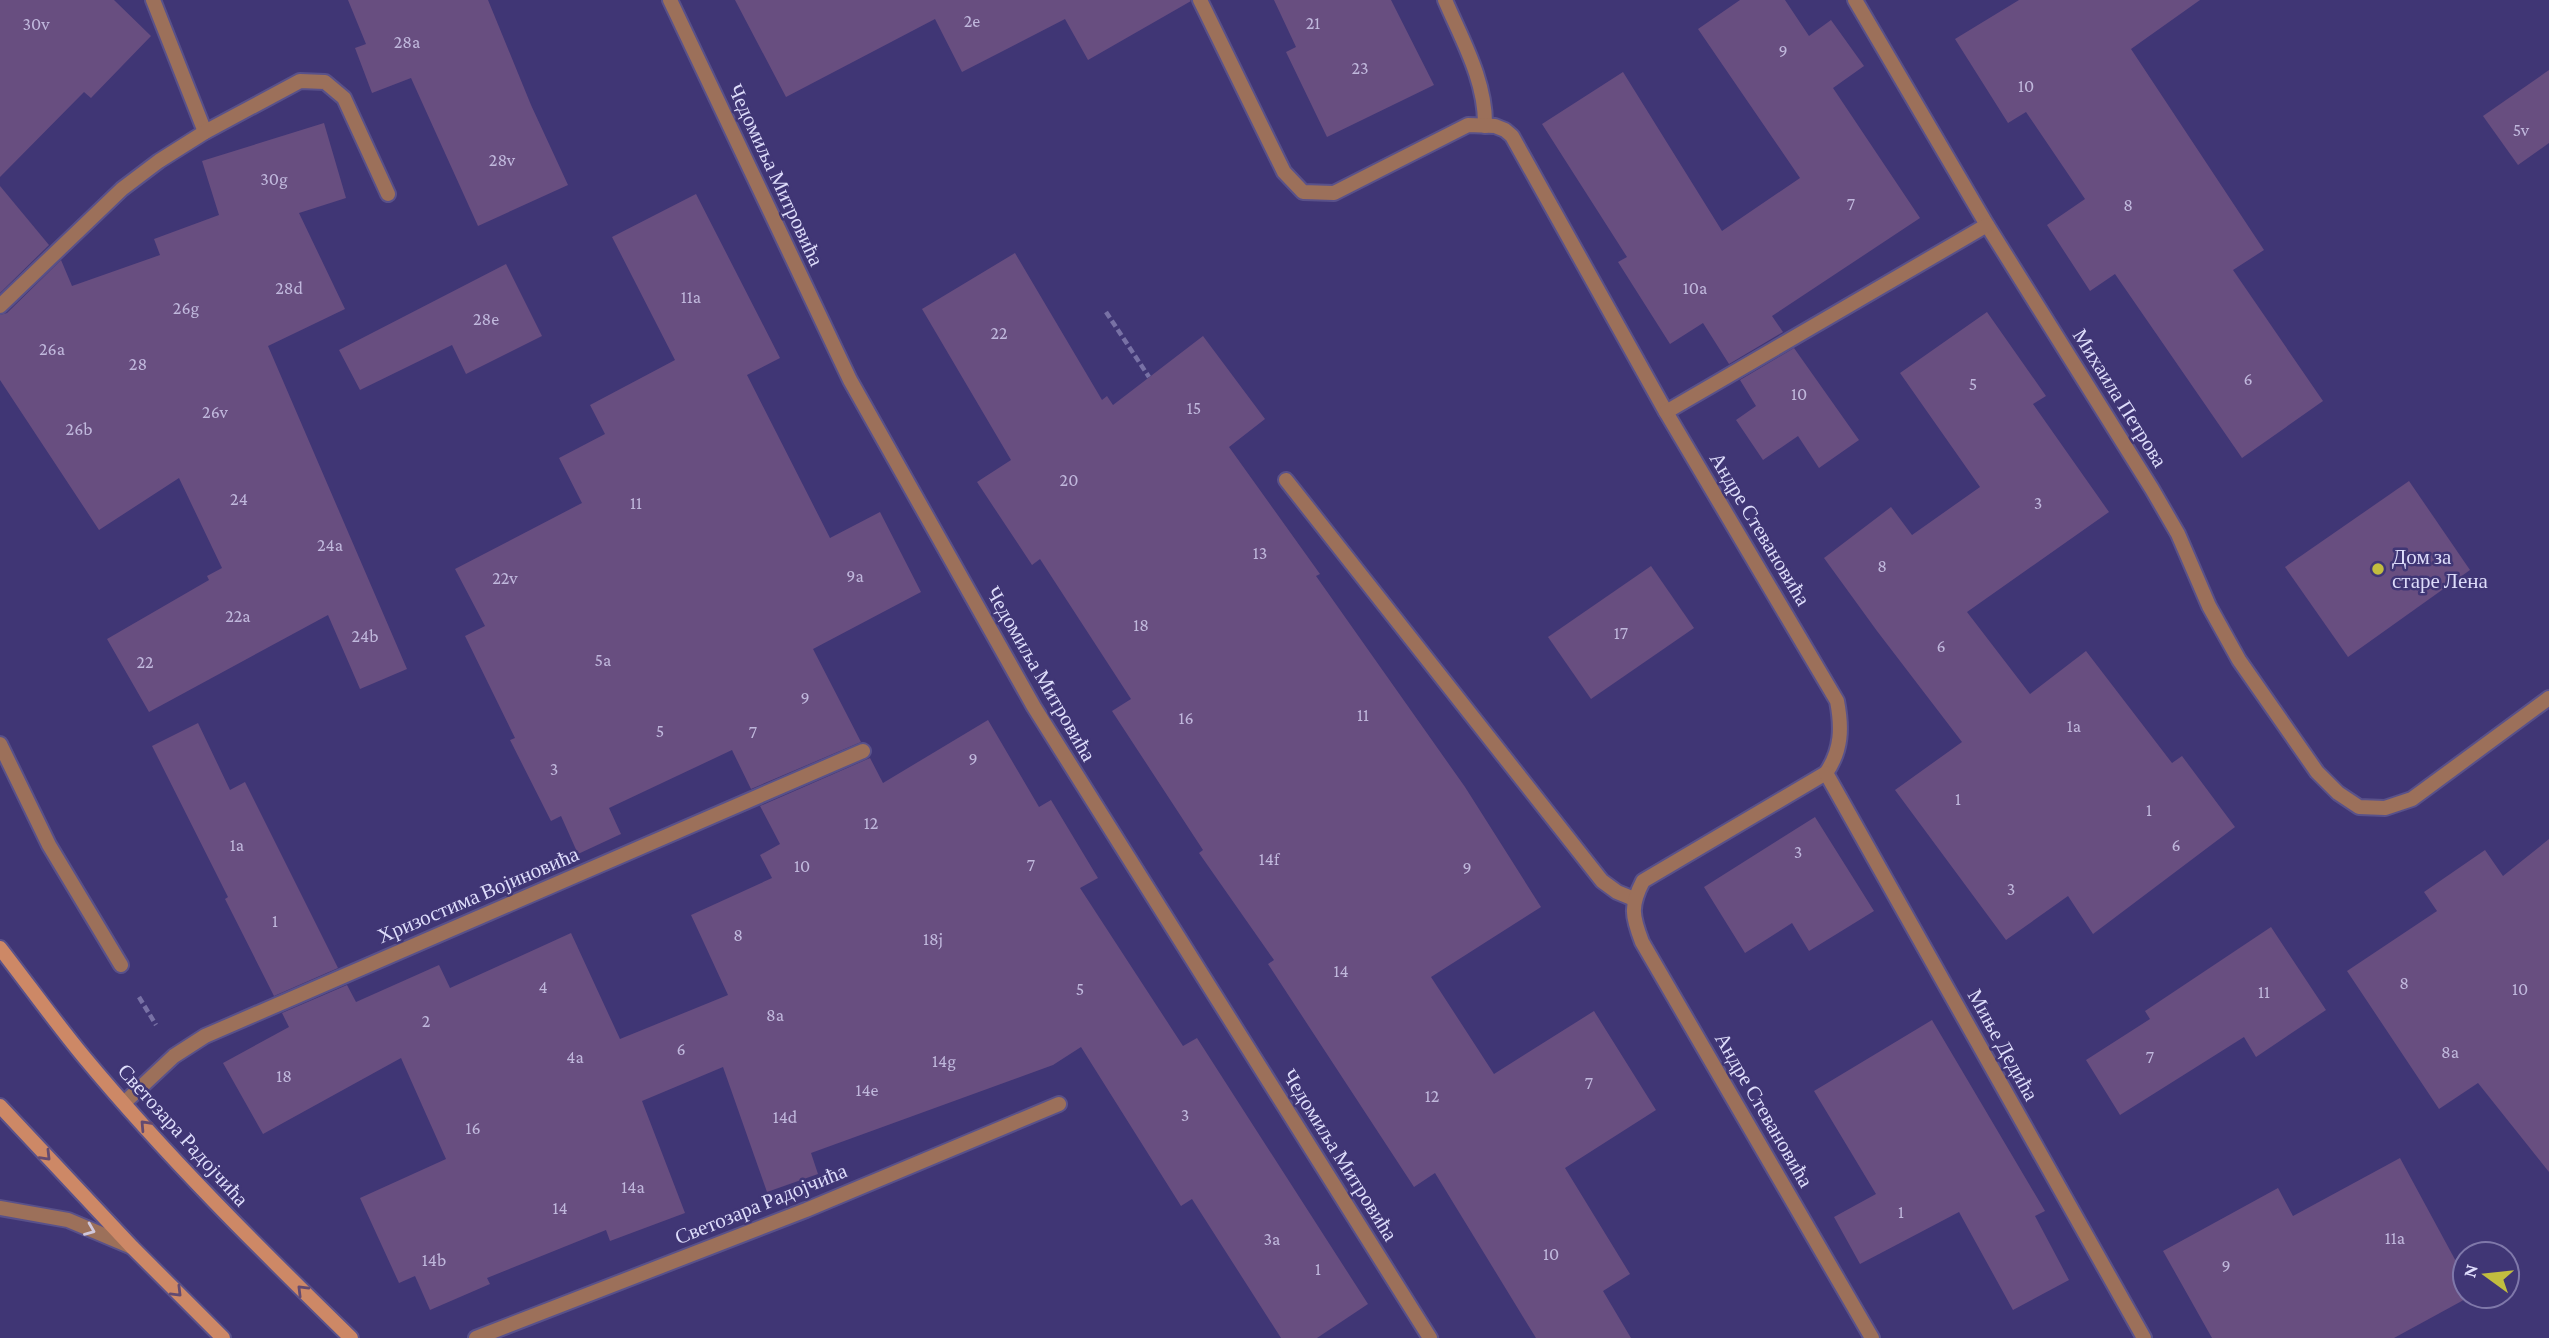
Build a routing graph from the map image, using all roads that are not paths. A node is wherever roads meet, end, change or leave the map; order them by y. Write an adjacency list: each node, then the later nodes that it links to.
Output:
1 (153, 0): 7 (street)
2 (670, 0): 28 (street, Чедомиља Митровића)
3 (1199, 0): 6 (street)
4 (1445, 0): 6 (street)
5 (1855, 0): 9 (street, Михаила Петрова)
6 (1485, 126): 11 (street, Андре Стевановића)
7 (205, 132): 8 (street); 10 (street)
8 (388, 194)
9 (1987, 225): 11 (street); 13 (street, Михаила Петрова)
10 (0, 306)
11 (1666, 412): 16 (street, Андре Стевановића)
12 (1286, 480): 17 (street)
13 (2549, 698)
14 (0, 744): 19 (street)
15 (863, 751): 20 (street, Хризостима Војиновића)
16 (1826, 772): 17 (street); 30 (street, Миње Дедића)
17 (1634, 899): 29 (street, Андре Стевановића)
18 (0, 948): 20 (main road, Светозара Радојчића)
19 (121, 965)
20 (124, 1103): 26 (main road, Светозара Радојчића, one-way to 20)
21 (1059, 1104): 27 (street, Светозара Радојчића)
22 (0, 1105): 24 (main road, one-way to 24)
23 (0, 1208): 24 (street, one-way to 24)
24 (131, 1247): 25 (main road, one-way to 25)
25 (223, 1338)
26 (351, 1338)
27 (476, 1338)
28 (1430, 1338)
29 (1872, 1338)
30 (2144, 1338)

